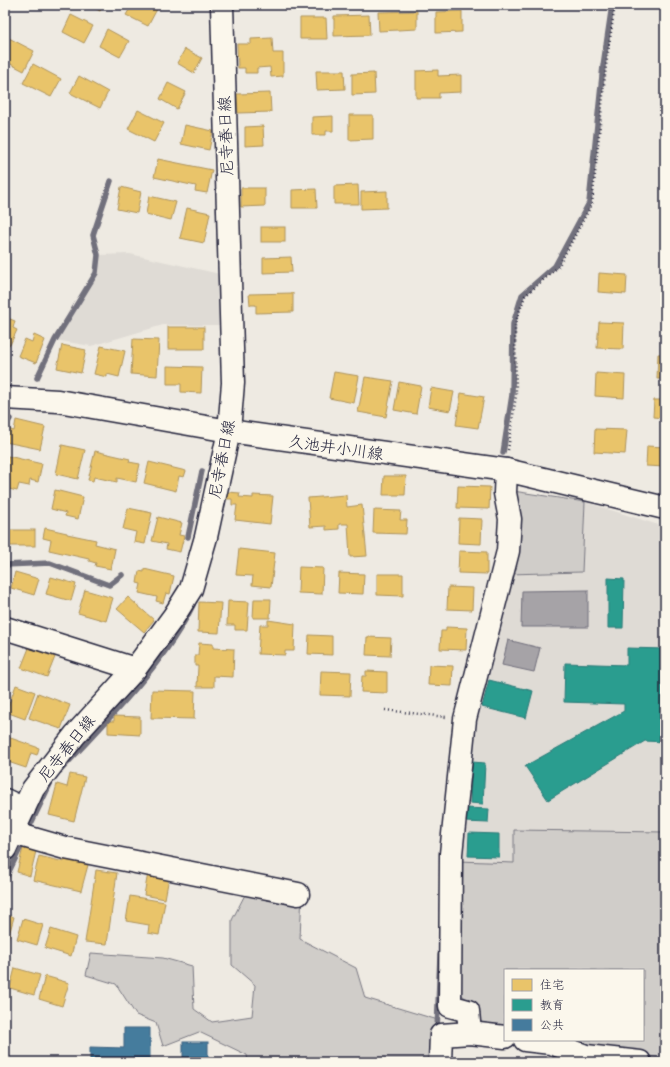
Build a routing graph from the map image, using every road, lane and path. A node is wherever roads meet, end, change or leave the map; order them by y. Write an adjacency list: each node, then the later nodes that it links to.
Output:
1 (222, 5): 4 (street, 尼寺春日線)
2 (615, 5): 5 (path)
3 (5, 398): 4 (street, 久池井小川線)
4 (229, 431): 5 (street, 久池井小川線); 8 (street, 尼寺春日線)
5 (506, 470): 6 (street, 久池井小川線); 14 (street)
6 (665, 508)
7 (5, 628): 8 (street)
8 (135, 669): 11 (street, 尼寺春日線)
9 (385, 710): 10 (path)
10 (453, 718)
11 (14, 805): 12 (street, 尼寺春日線)
12 (16, 840): 13 (street)
13 (298, 894)
14 (470, 1033): 15 (street); 17 (street)
15 (504, 1037)
16 (534, 1041): 18 (street)
17 (440, 1062)
18 (640, 1062)

